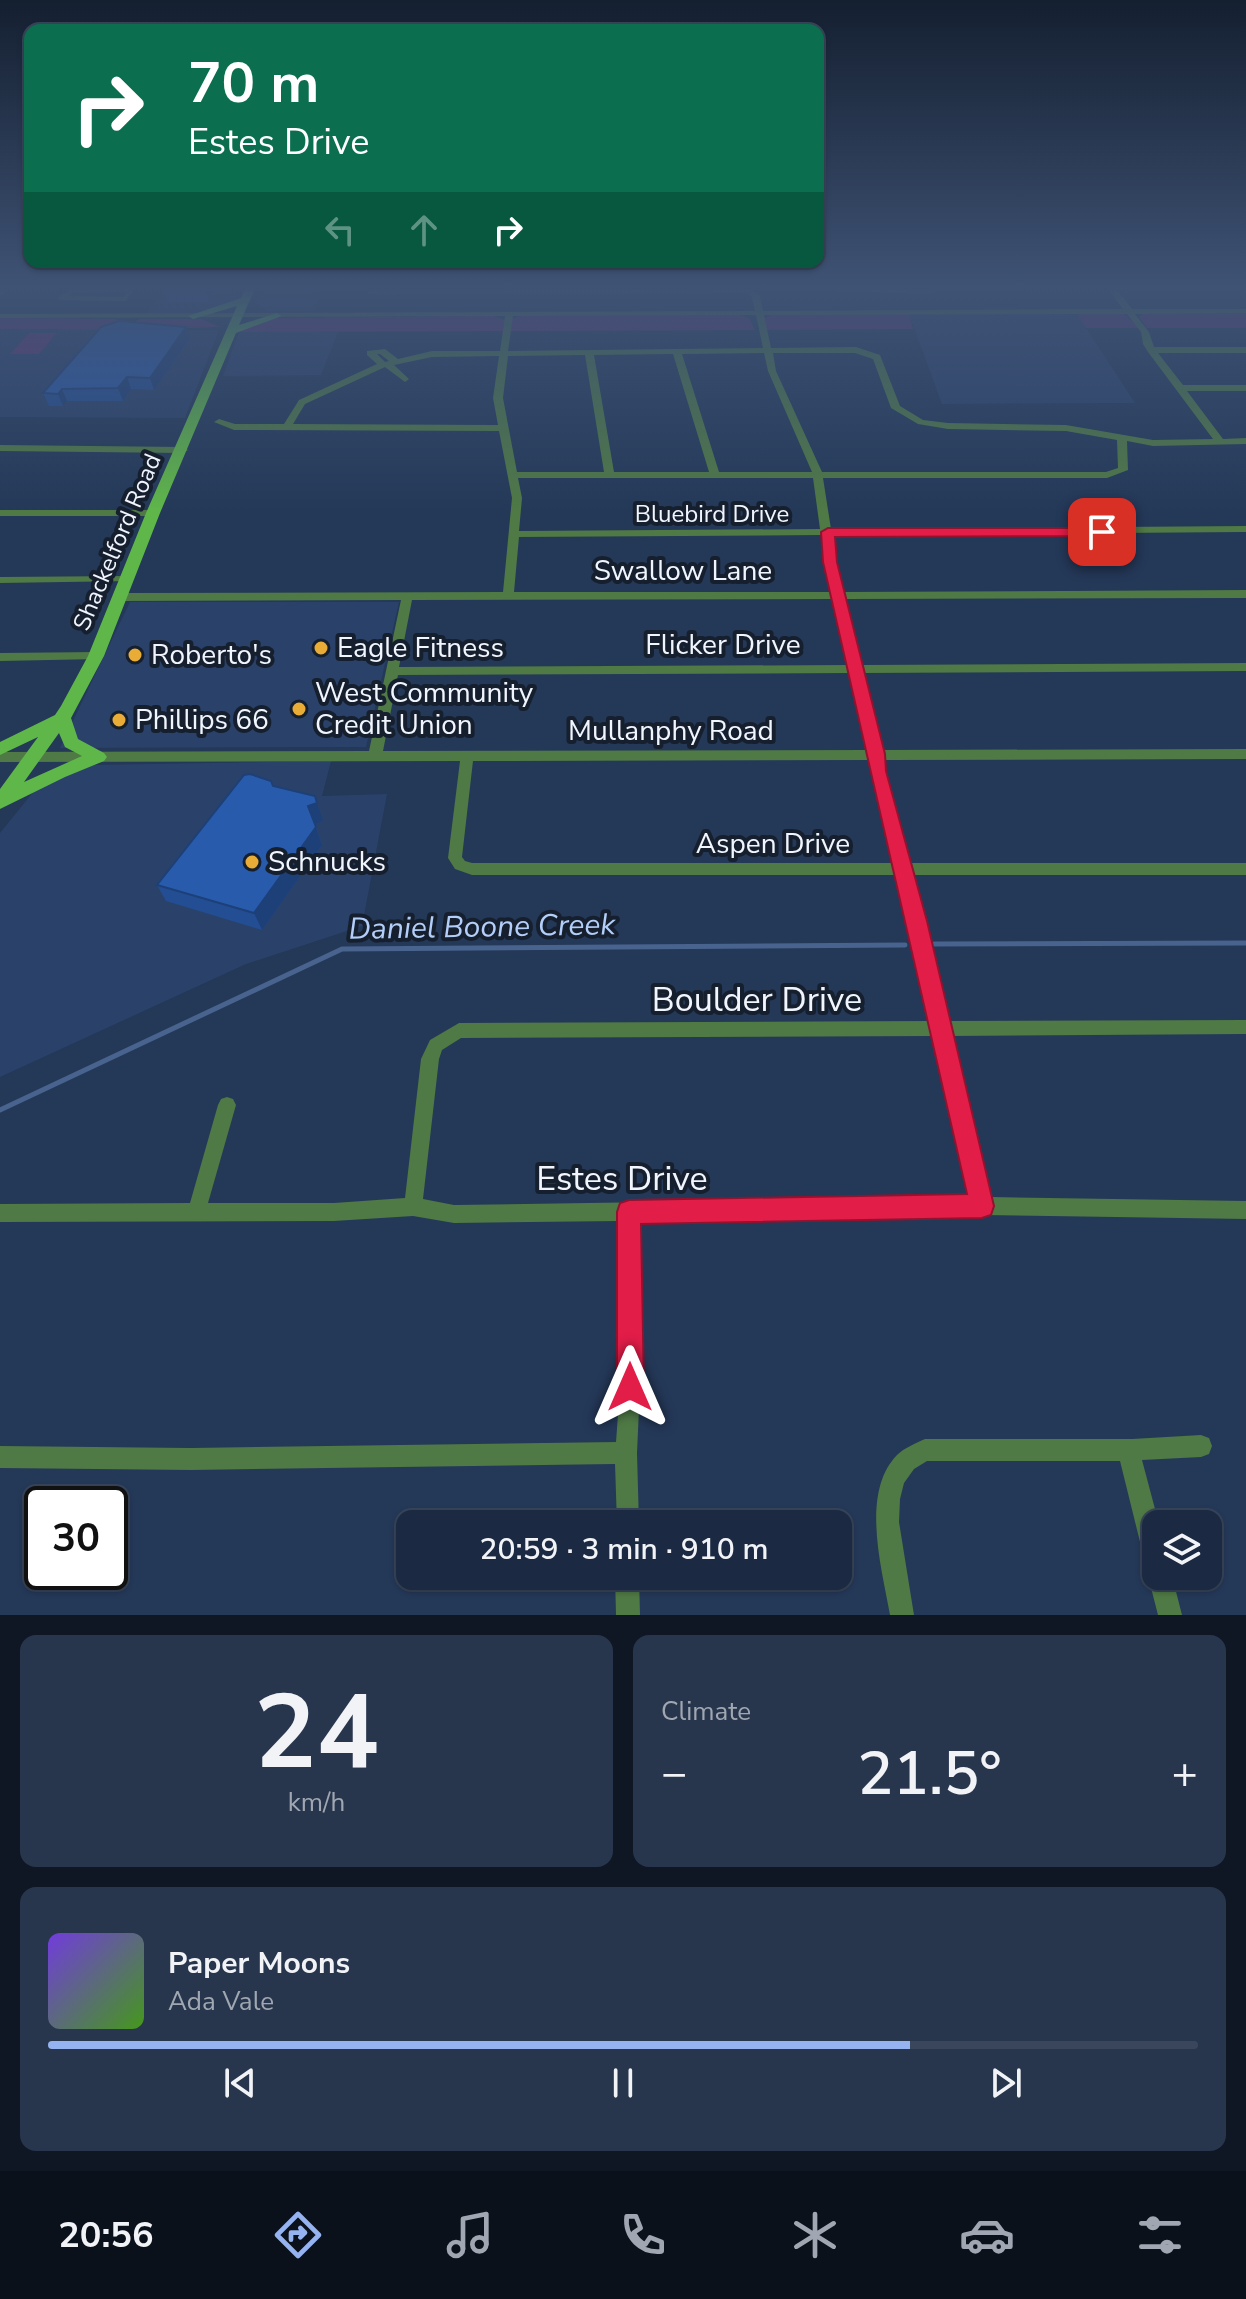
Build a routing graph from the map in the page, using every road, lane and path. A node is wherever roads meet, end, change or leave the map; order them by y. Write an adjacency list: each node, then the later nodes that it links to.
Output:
1 (218, 361): 20 (main road, Shackelford Road)
2 (397, 361): 9 (street)
3 (501, 361): 15 (street)
4 (590, 361): 23 (street)
5 (680, 361): 21 (street)
6 (771, 361): 24 (street)
7 (879, 361): 16 (street)
8 (1159, 361): 11 (street)
9 (388, 363): 10 (street); 14 (street)
10 (405, 379)
11 (1178, 388): 12 (street); 17 (street)
12 (1246, 388)
13 (219, 422): 14 (street)
14 (287, 427): 15 (street)
15 (502, 428): 22 (street)
16 (1122, 439): 17 (street); 24 (street)
17 (1220, 441): 18 (street)
18 (1246, 441)
19 (0, 448): 20 (street)
20 (183, 450): 26 (main road, Shackelford Road)
21 (714, 474): 23 (street); 24 (street)
22 (514, 475): 23 (street); 29 (street)
23 (610, 475)
24 (818, 475): 28 (street)
25 (0, 513): 26 (street)
26 (153, 513): 30 (main road, Shackelford Road)
27 (1246, 529): 28 (street, Bluebird Drive)
28 (828, 532): 29 (street, Bluebird Drive); 34 (street)
29 (514, 534): 33 (street)
30 (126, 579): 31 (street); 35 (main road, Shackelford Road)
31 (0, 580)
32 (1246, 594): 34 (street, Swallow Lane)
33 (508, 595): 34 (street, Swallow Lane); 36 (street, Swallow Lane)
34 (838, 595): 40 (street)
35 (120, 597): 36 (street, Swallow Lane); 37 (main road, Shackelford Road)
36 (407, 598): 41 (street)
37 (96, 656): 38 (street); 42 (main road, Shackelford Road)
38 (0, 657)
39 (1246, 667): 40 (street, Flicker Drive)
40 (855, 668): 41 (street, Flicker Drive); 44 (street)
41 (393, 671): 46 (street)
42 (62, 717): 43 (main road); 49 (main road, Shackelford Road); 50 (main road)
43 (0, 749)
44 (877, 754): 45 (street, Mullanphy Road); 47 (street, Mullanphy Road); 52 (street)
45 (1246, 754)
46 (375, 756): 47 (street, Mullanphy Road); 50 (street, Mullanphy Road)
47 (467, 756): 52 (street, Aspen Drive)
48 (0, 757): 49 (street, Mullanphy Road)
49 (36, 757): 50 (street, Mullanphy Road); 51 (main road, Shackelford Road)
50 (98, 757): 51 (main road)
51 (0, 803)
52 (903, 868): 53 (street, Aspen Drive); 55 (street)
53 (1246, 869)
54 (1246, 1027): 55 (street, Boulder Drive)
55 (941, 1028): 57 (street); 58 (street, Boulder Drive)
56 (227, 1105): 59 (street)
57 (982, 1206): 60 (street, Estes Drive); 61 (street, Estes Drive)
58 (413, 1207): 59 (street, Estes Drive); 61 (street, Estes Drive)
59 (197, 1210): 62 (street, Estes Drive)
60 (1246, 1210)
61 (629, 1212): 65 (street)
62 (0, 1213)
63 (1201, 1446): 64 (street)
64 (1129, 1452): 68 (street); 72 (street)
65 (626, 1453): 66 (street); 67 (street)
66 (0, 1457)
67 (628, 1510)
68 (1144, 1510)
69 (627, 1590): 71 (street)
70 (1164, 1590): 73 (street)
71 (628, 1615)
72 (902, 1615)
73 (1170, 1615)

